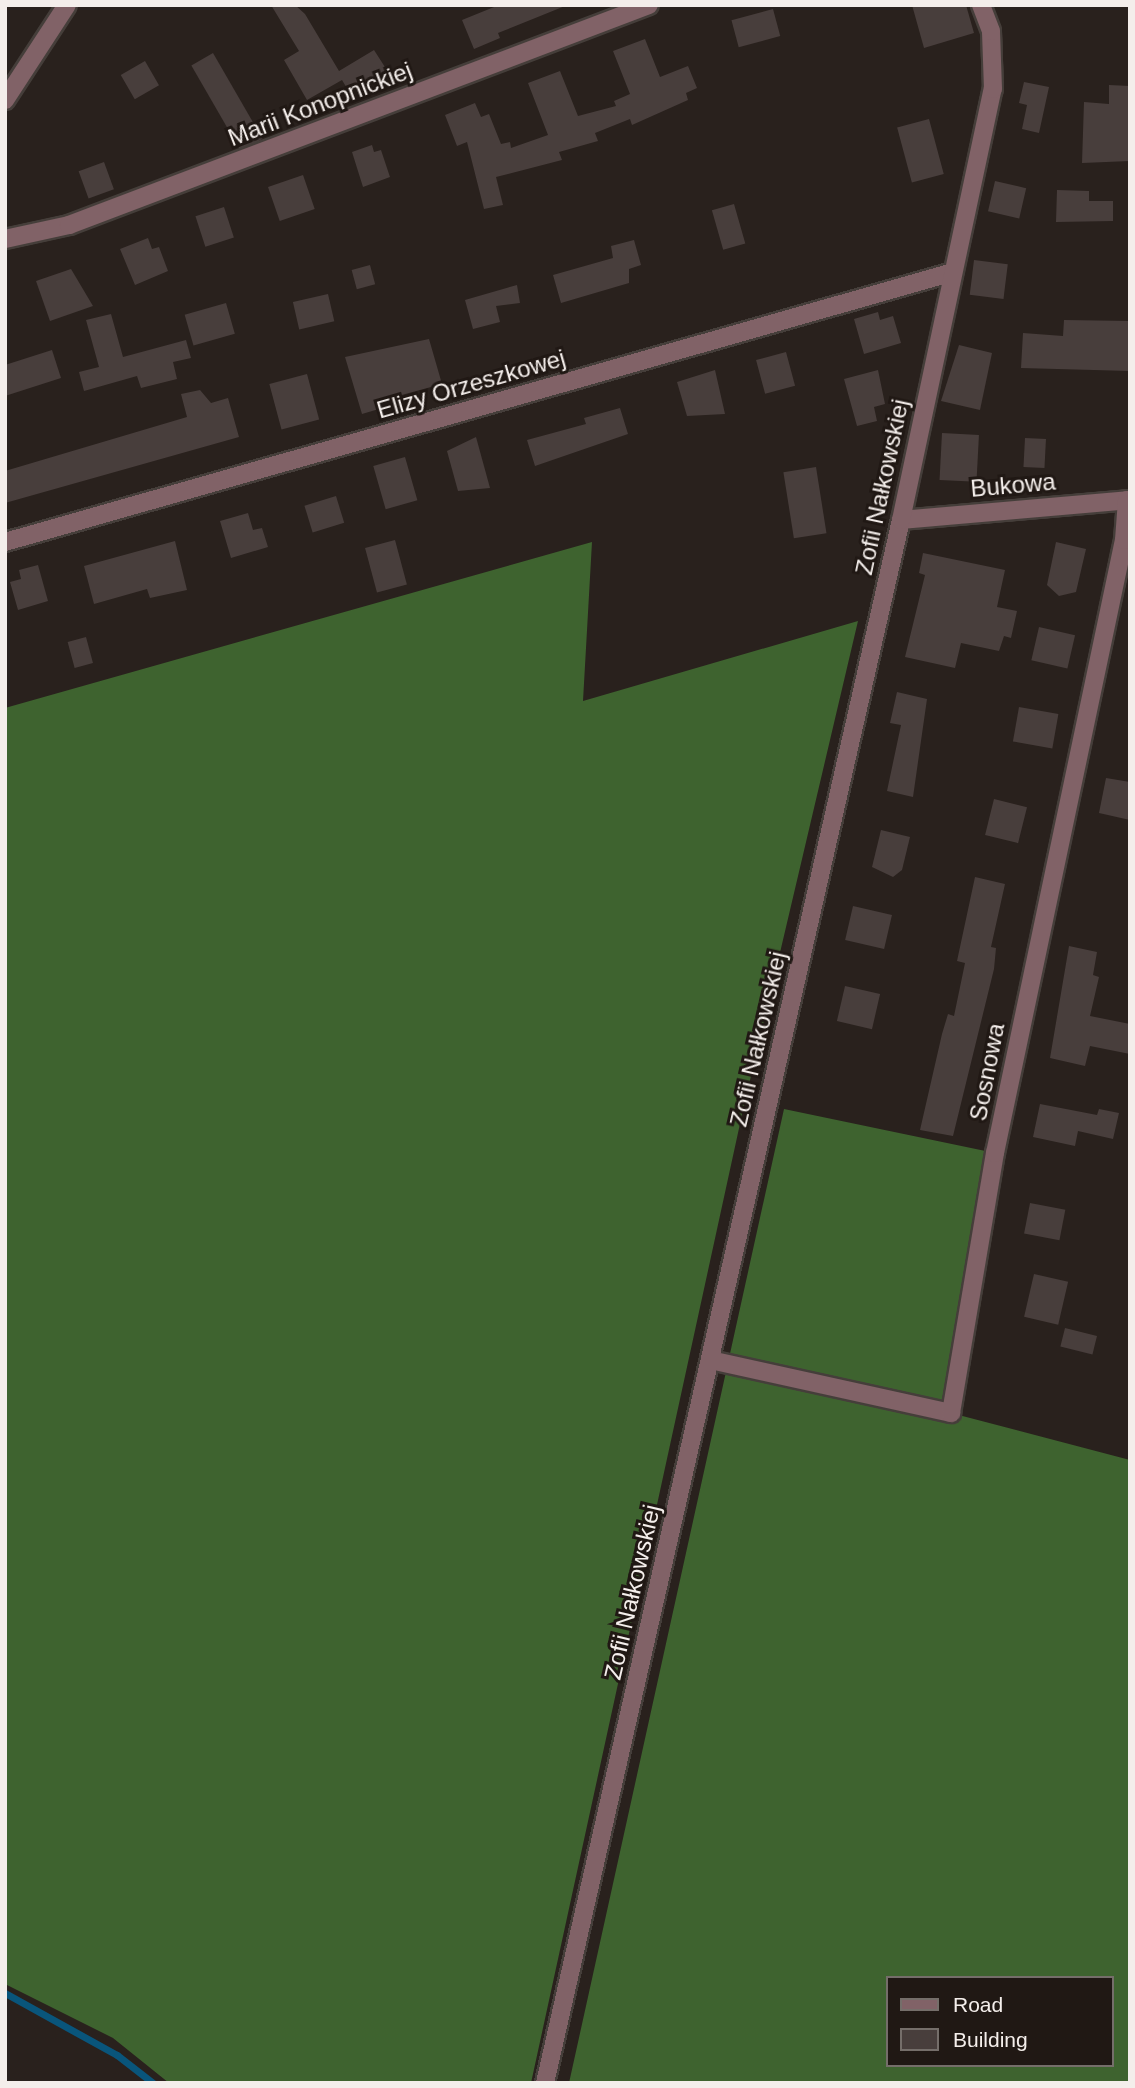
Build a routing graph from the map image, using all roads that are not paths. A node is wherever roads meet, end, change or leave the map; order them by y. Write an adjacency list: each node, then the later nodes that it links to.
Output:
1 (67, 5): 4 (street)
2 (649, 5): 5 (street, Marii Konopnickiej)
3 (981, 5): 6 (street, Zofii Nałkowskiej)
4 (5, 100)
5 (5, 239)
6 (950, 273): 8 (street, Zofii Nałkowskiej); 9 (street, Elizy Orzeszkowej)
7 (1128, 500): 8 (street, Bukowa); 10 (street, Sosnowa)
8 (901, 520): 10 (street, Zofii Nałkowskiej)
9 (5, 542)
10 (710, 1360): 11 (street, Zofii Nałkowskiej)
11 (545, 2083)

